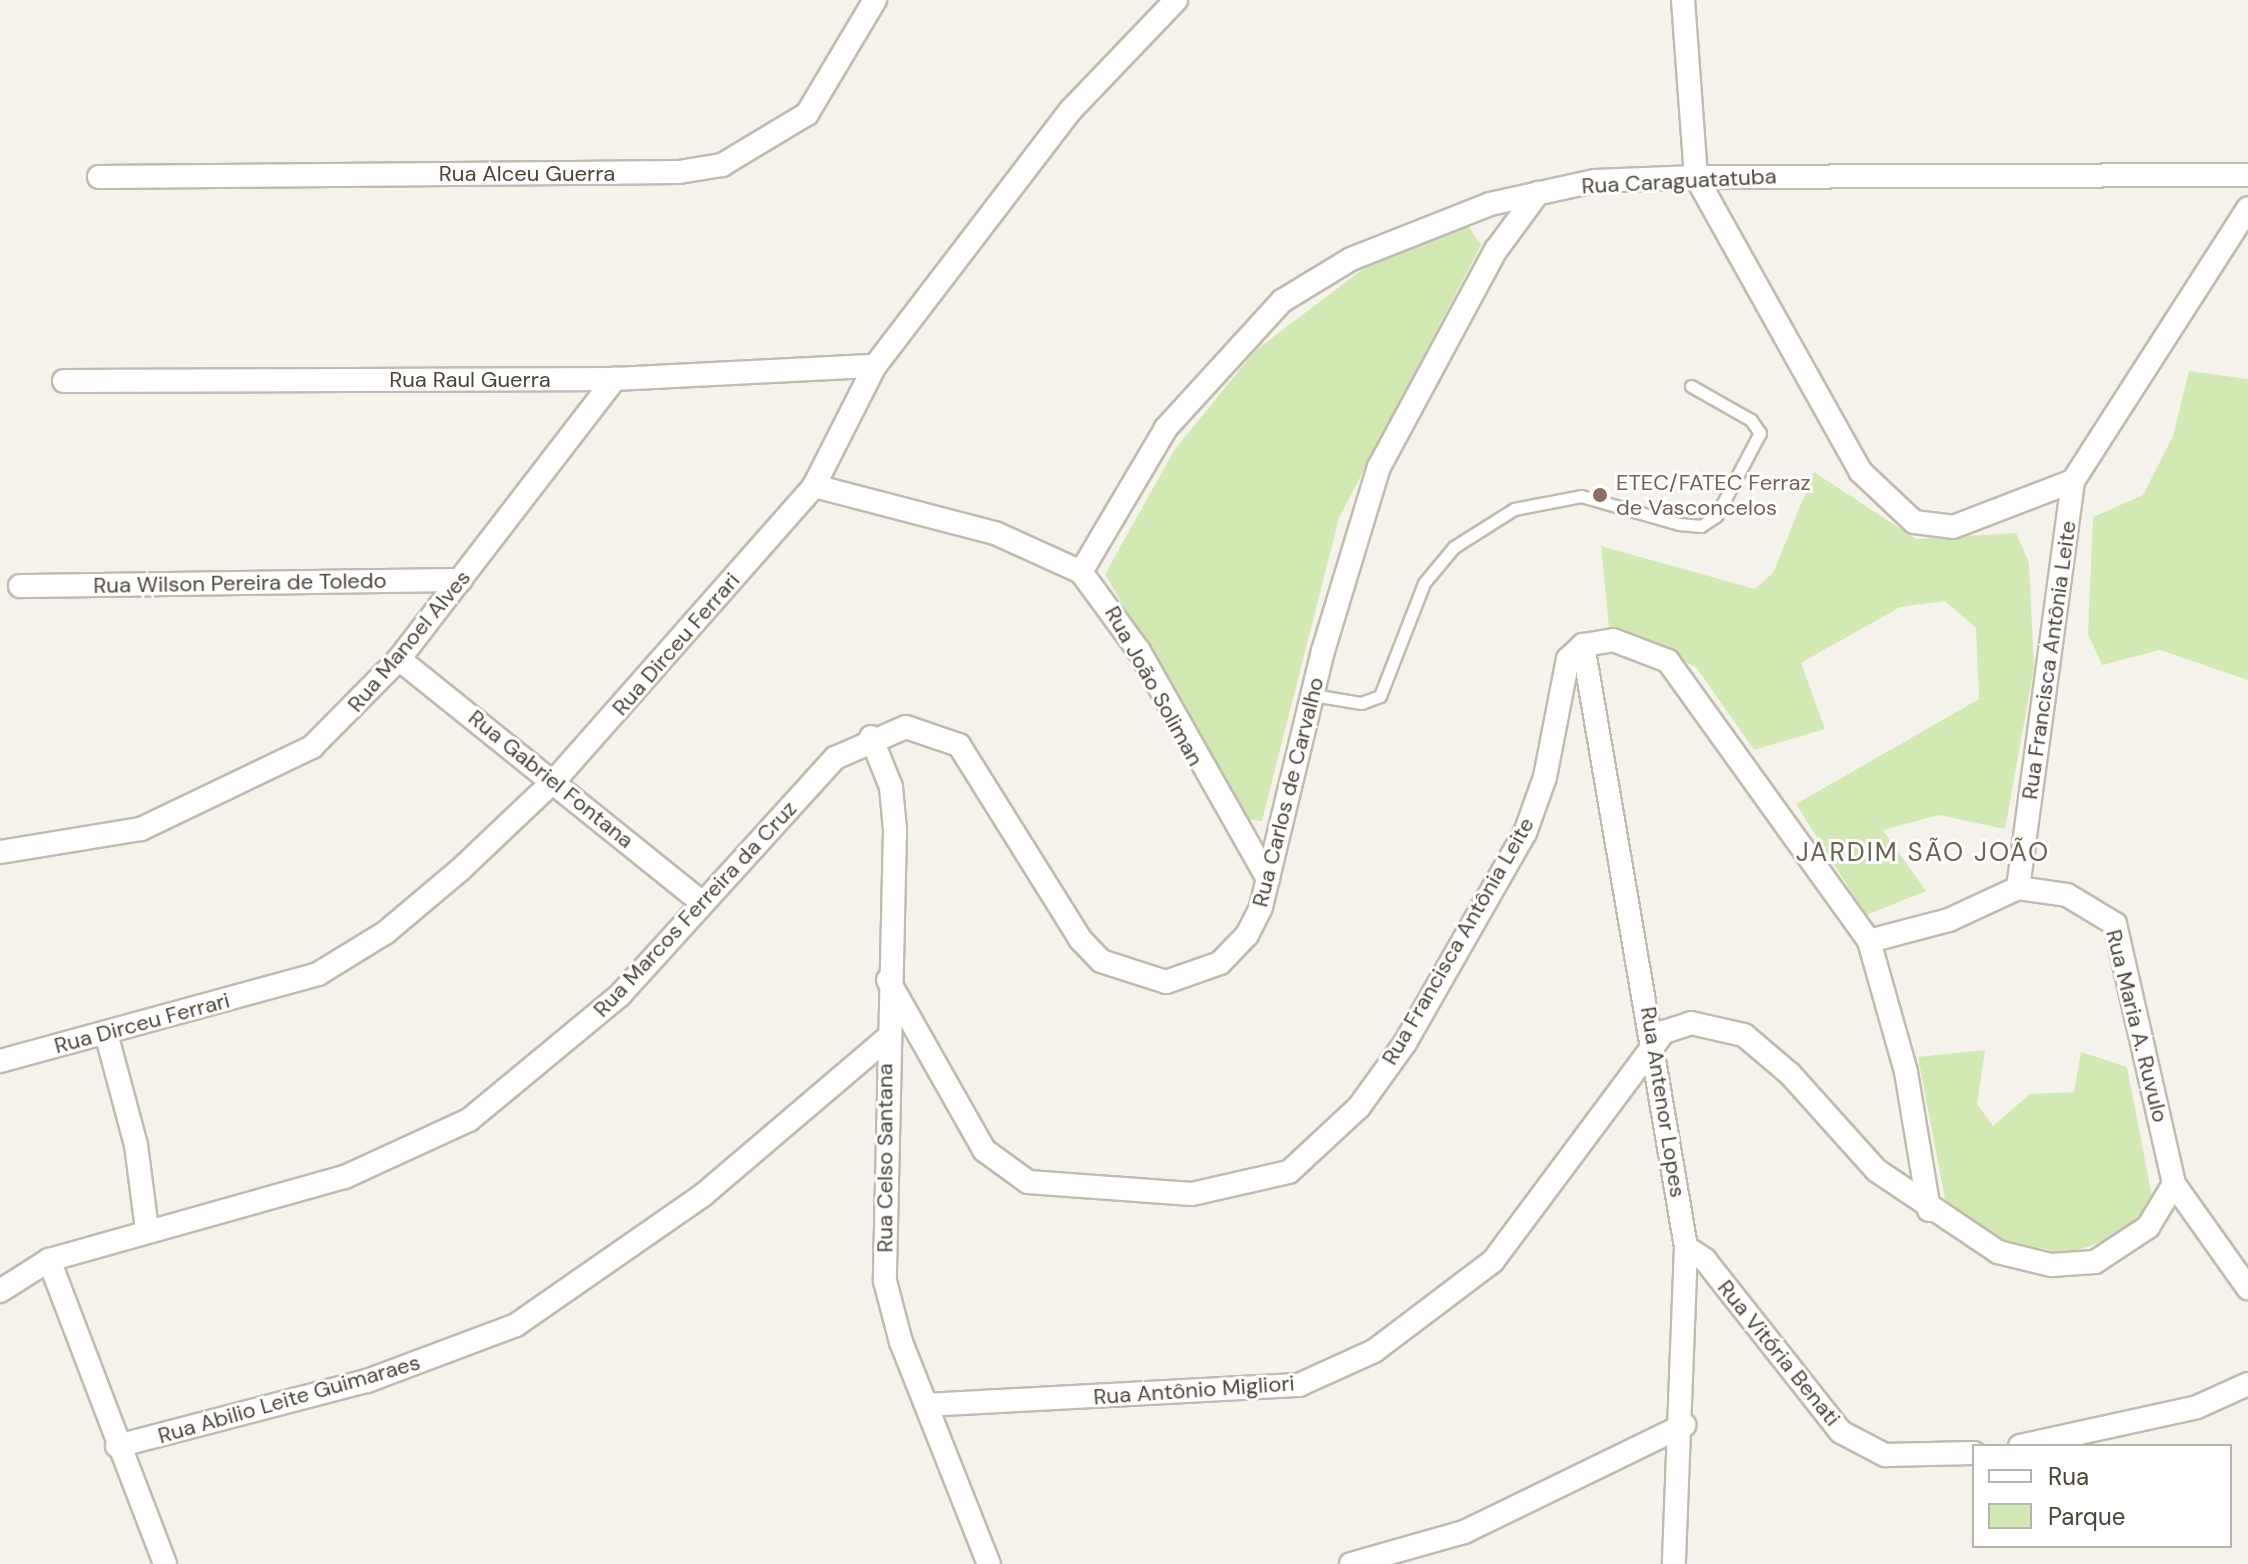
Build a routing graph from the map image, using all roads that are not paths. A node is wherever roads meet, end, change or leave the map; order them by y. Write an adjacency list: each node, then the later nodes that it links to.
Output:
1 (875, 0): 5 (street, Rua Alceu Guerra)
2 (1176, 0): 11 (street, Rua Dirceu Ferrari)
3 (1683, 0): 6 (street)
4 (2248, 175): 6 (street, Rua Caraguatatuba)
5 (99, 177)
6 (1696, 177): 7 (street, Rua Caraguatatuba); 15 (street)
7 (1538, 193): 8 (street, Rua Caraguatatuba); 10 (street, Rua Carlos de Carvalho)
8 (1490, 204): 10 (street); 17 (street, Rua Caraguatatuba)
9 (2248, 208): 15 (street)
10 (1496, 250): 22 (street, Rua Carlos de Carvalho)
11 (875, 366): 12 (street, Rua Raul Guerra); 16 (street, Rua Dirceu Ferrari)
12 (615, 379): 13 (street, Rua Raul Guerra); 18 (street, Rua Manoel Alves)
13 (64, 381)
14 (1691, 386): 22 (lane)
15 (2073, 481): 28 (street, Rua Francisca Antônia Leite)
16 (814, 486): 17 (street, Rua João Soliman); 25 (street, Rua Dirceu Ferrari)
17 (1081, 572): 27 (street, Rua João Soliman)
18 (461, 580): 19 (street, Rua Wilson Pereira de Toledo); 21 (street, Rua Manoel Alves)
19 (20, 586)
20 (1583, 645): 30 (street); 31 (street, Rua Francisca Antônia Leite); 34 (street, Rua Antenor Lopes)
21 (399, 659): 25 (street, Rua Gabriel Fontana); 26 (street, Rua Manoel Alves)
22 (1313, 695): 27 (street, Rua Carlos de Carvalho)
23 (906, 727): 24 (street, Rua Marcos Ferreira da Cruz); 27 (street, Rua Carlos de Carvalho)
24 (871, 737): 29 (street, Rua Marcos Ferreira da Cruz); 31 (street, Rua Celso Santana)
25 (556, 779): 29 (street, Rua Gabriel Fontana); 32 (street, Rua Dirceu Ferrari)
26 (0, 852)
27 (1268, 879)
28 (2018, 888): 30 (street); 36 (street, Rua Maria A. Ruvulo)
29 (701, 902): 38 (street, Rua Marcos Ferreira da Cruz)
30 (1869, 941): 37 (street)
31 (888, 980): 33 (street, Rua Celso Santana)
32 (106, 1033): 35 (street, Rua Dirceu Ferrari); 38 (street)
33 (885, 1040): 44 (street, Rua Celso Santana); 47 (street, Rua Abilio Leite Guimaraes)
34 (1655, 1048): 37 (street, Rua Antônio Migliori); 39 (street, Rua Antenor Lopes); 44 (street, Rua Antônio Migliori)
35 (0, 1061)
36 (2174, 1184): 37 (street, Rua Antônio Migliori); 41 (street)
37 (1929, 1210)
38 (147, 1230): 40 (street, Rua Marcos Ferreira da Cruz)
39 (1686, 1247): 45 (street, Rua Antenor Lopes); 48 (street, Rua Vitória Benati)
40 (49, 1260): 42 (street, Rua Marcos Ferreira da Cruz); 47 (street)
41 (2248, 1288)
42 (0, 1291)
43 (2248, 1384): 46 (street)
44 (927, 1405): 50 (street, Rua Celso Santana)
45 (1684, 1425): 51 (street); 52 (street, Rua Antenor Lopes)
46 (2029, 1444)
47 (117, 1446): 49 (street)
48 (1972, 1453)
49 (165, 1564)
50 (989, 1564)
51 (1351, 1564)
52 (1674, 1564)

